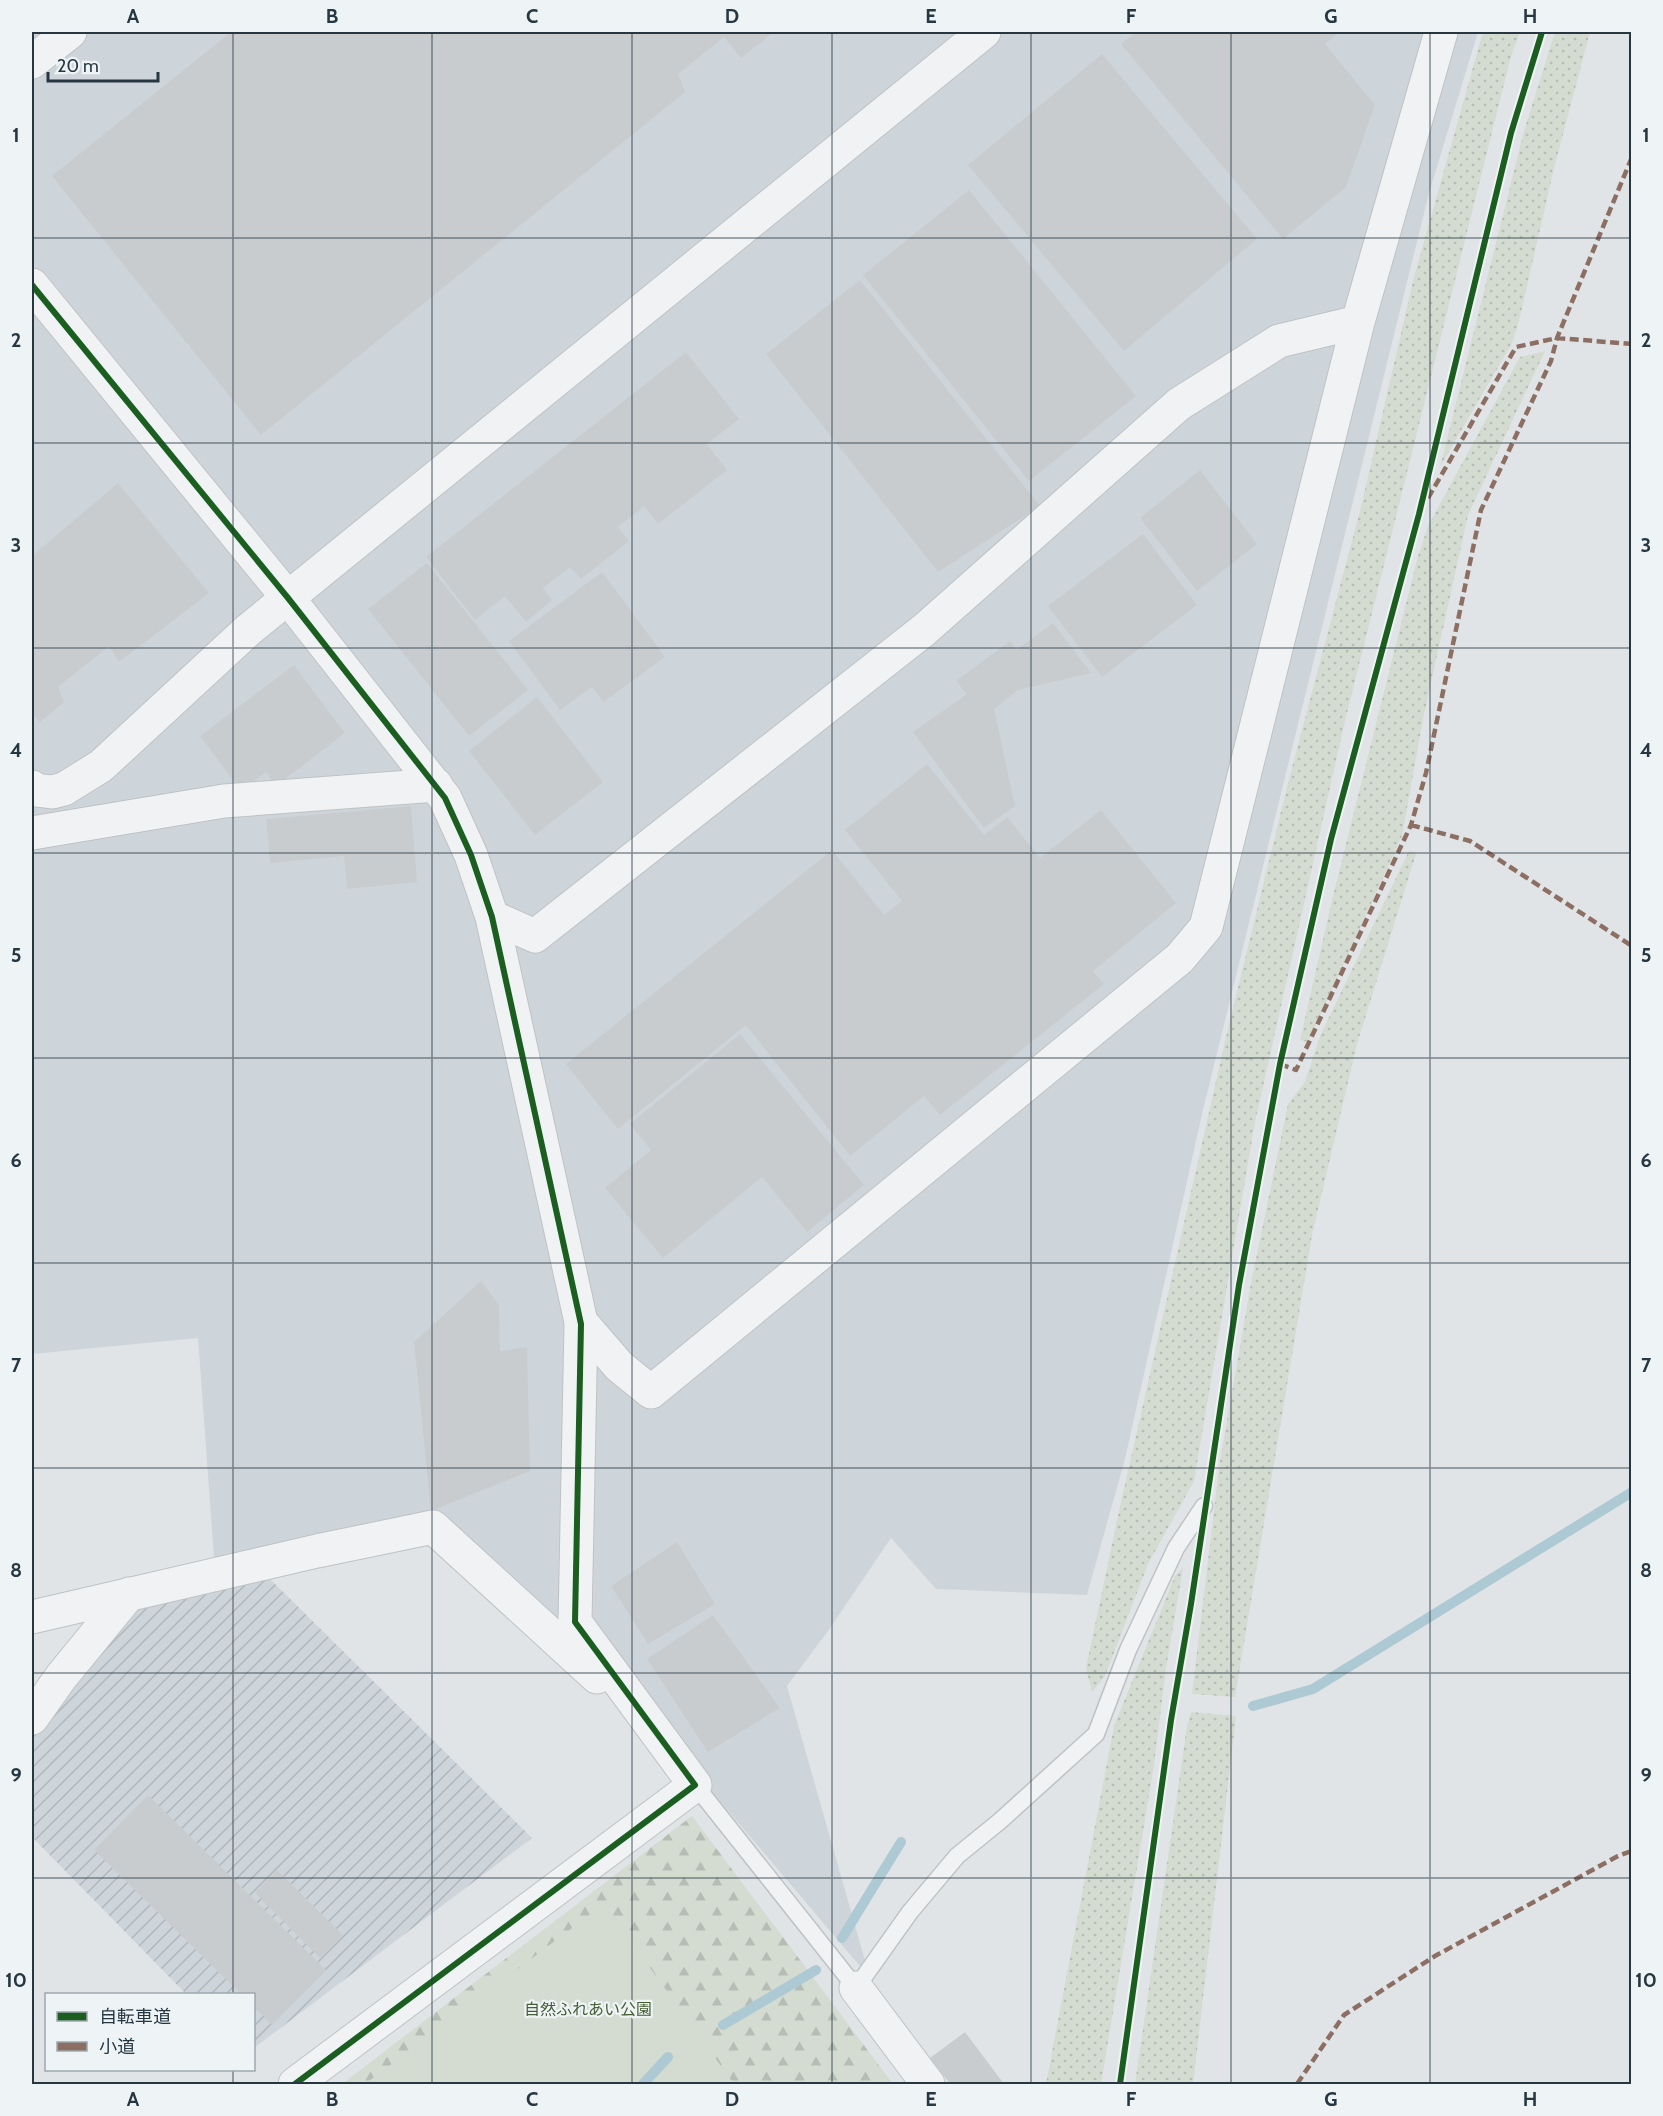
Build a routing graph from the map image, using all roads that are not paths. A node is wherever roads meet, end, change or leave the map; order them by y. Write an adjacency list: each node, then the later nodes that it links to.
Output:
1 (70, 32): 4 (street)
2 (984, 32): 7 (street)
3 (1441, 32): 6 (street)
4 (32, 62)
5 (32, 285): 7 (street)
6 (1358, 322): 11 (street); 12 (street)
7 (288, 598): 8 (street); 9 (street)
8 (436, 785): 10 (street); 11 (street)
9 (42, 789): 10 (lane)
10 (43, 832)
11 (492, 917): 12 (street)
12 (581, 1324): 17 (street)
13 (1204, 1506): 19 (lane)
14 (129, 1594): 15 (street); 16 (street); 17 (street)
15 (32, 1617)
16 (32, 1718)
17 (654, 1729): 18 (street)
18 (695, 1785): 19 (lane); 20 (street)
19 (856, 1988): 21 (street)
20 (295, 2085)
21 (928, 2085)

